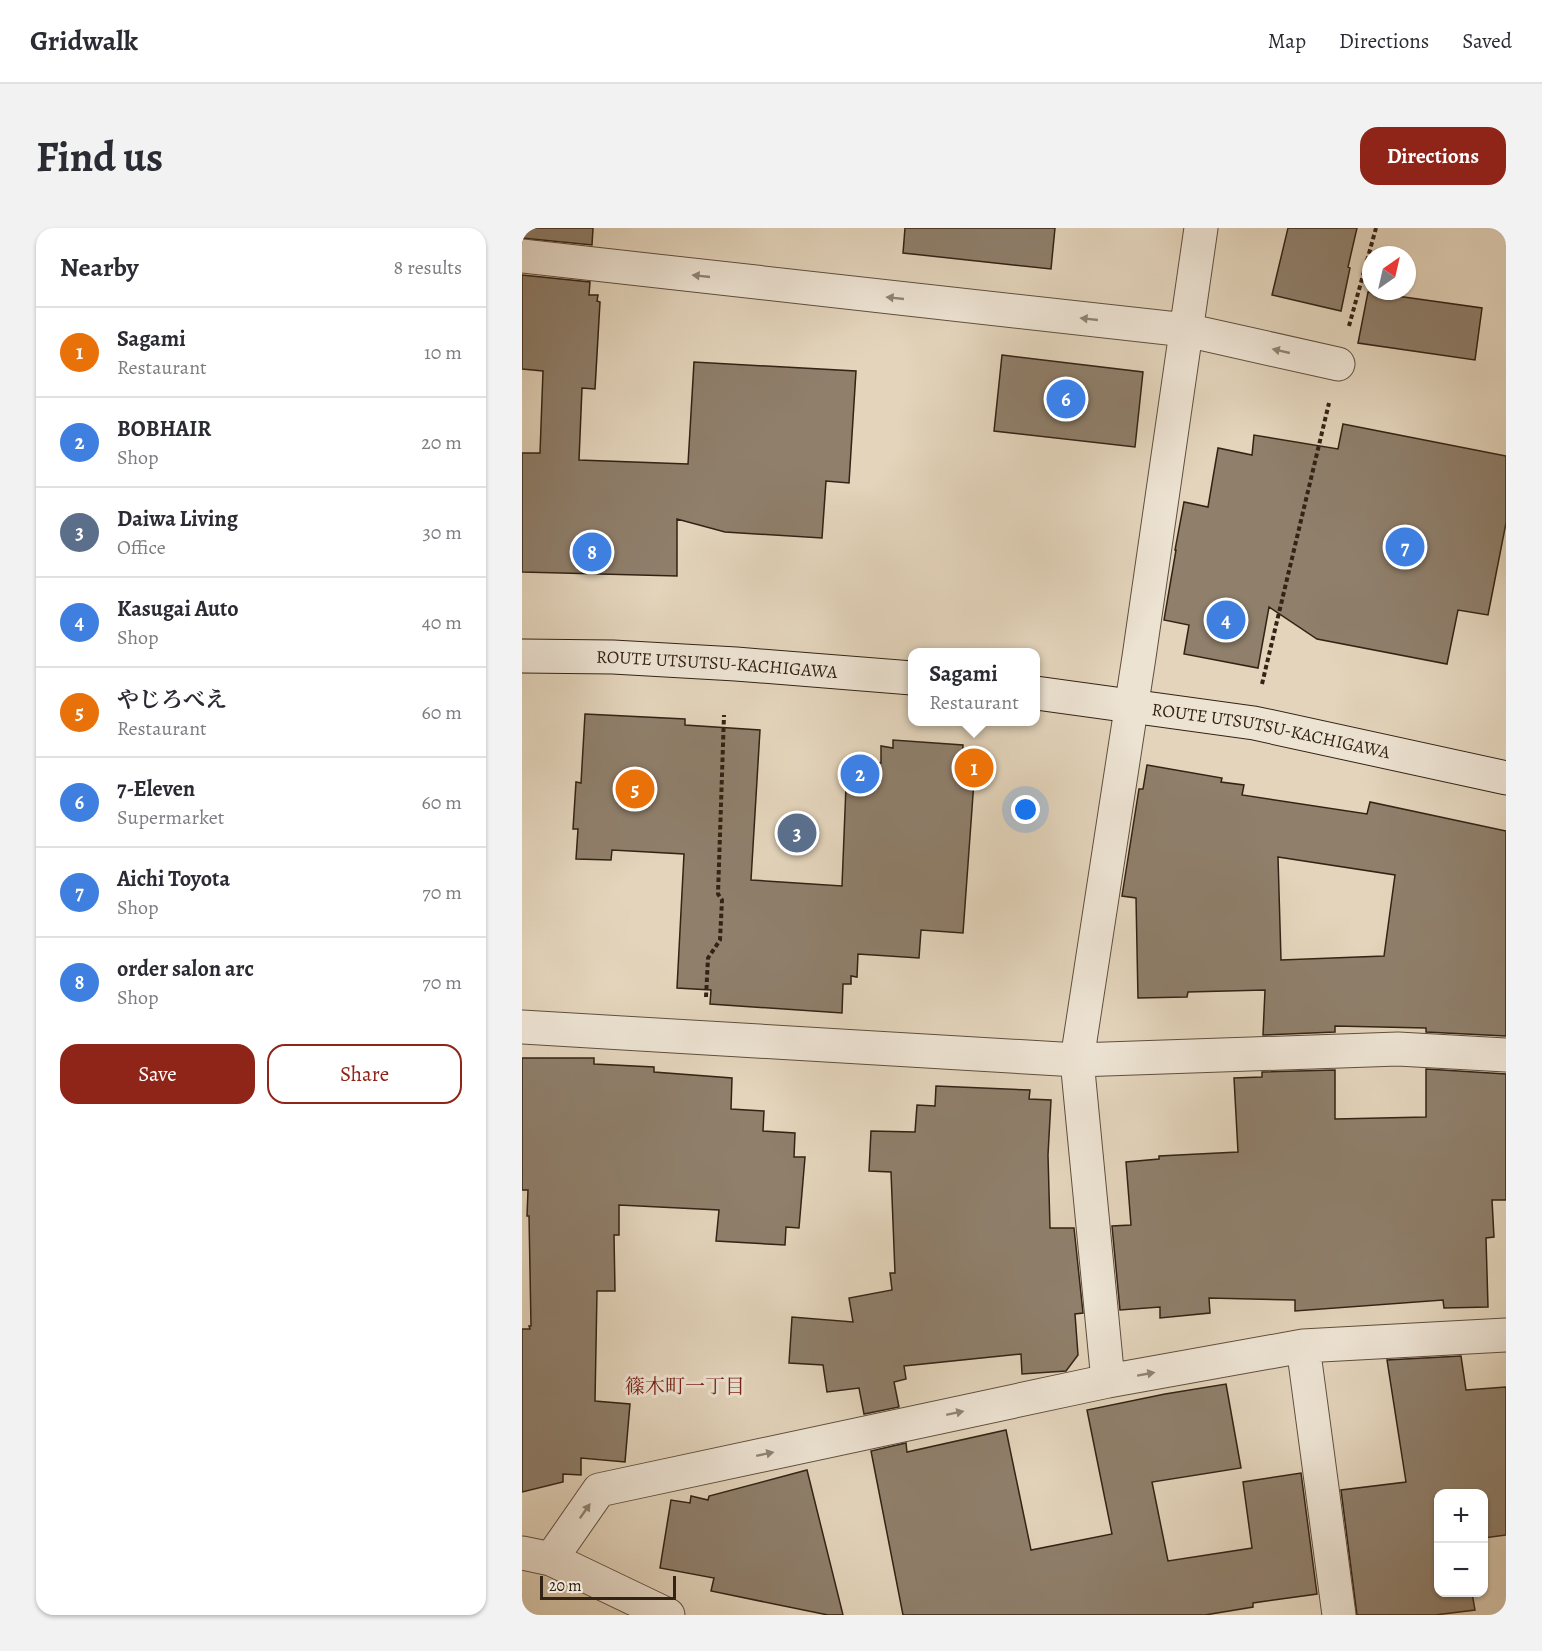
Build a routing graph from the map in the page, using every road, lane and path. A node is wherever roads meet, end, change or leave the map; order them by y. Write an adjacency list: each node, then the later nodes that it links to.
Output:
1 (1201, 228): 4 (street)
2 (1376, 228): 5 (path)
3 (522, 256): 4 (street, one-way to 3)
4 (1186, 330): 5 (street, one-way to 4); 9 (street)
5 (1338, 364): 11 (path)
6 (522, 656): 7 (street, ROUTE UTSUTSU-KACHIGAWA)
7 (908, 678)
8 (1040, 694): 9 (street, ROUTE UTSUTSU-KACHIGAWA)
9 (1131, 705): 11 (street, ROUTE UTSUTSU-KACHIGAWA); 16 (street)
10 (724, 715): 14 (path)
11 (1254, 723): 12 (street, ROUTE UTSUTSU-KACHIGAWA)
12 (1506, 778)
13 (522, 1027): 14 (street)
14 (705, 1038): 16 (street)
15 (1506, 1055): 16 (street)
16 (1077, 1060): 19 (street)
17 (1506, 1335): 18 (street)
18 (1303, 1346): 19 (street, one-way to 18); 22 (street)
19 (1108, 1381): 20 (street, one-way to 19)
20 (537, 1556): 21 (street)
21 (668, 1615)
22 (1338, 1615)

